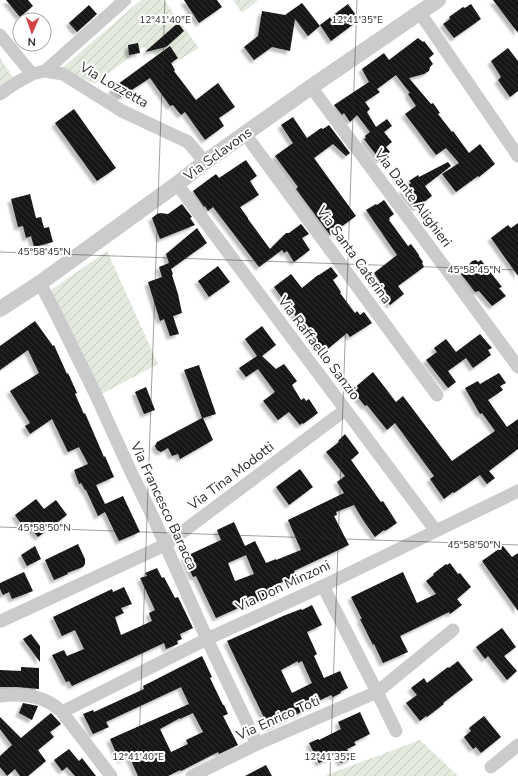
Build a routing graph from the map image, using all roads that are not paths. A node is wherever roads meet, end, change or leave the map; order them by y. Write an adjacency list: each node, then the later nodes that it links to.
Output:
1 (125, 0): 5 (street)
2 (438, 0): 3 (street, Via Sclavons)
3 (420, 13): 7 (street, Via Sclavons); 10 (street)
4 (0, 35): 6 (street)
5 (45, 71): 6 (street, Via Lozzetta); 11 (street, Via Lozzetta)
6 (32, 74): 8 (street, Via Lozzetta)
7 (311, 87): 9 (street, Via Sclavons); 15 (street, Via Dante Alighieri)
8 (0, 94)
9 (245, 134): 11 (street, Via Sclavons); 16 (street, Via Santa Caterina)
10 (518, 156)
11 (205, 162): 12 (street, Via Sclavons)
12 (177, 184): 13 (street, Via Sclavons); 17 (street, Via Raffaello Sanzio)
13 (40, 283): 14 (street, Via Sclavons); 20 (street, Via Francesco Baracca)
14 (0, 309)
15 (518, 367)
16 (437, 395)
17 (345, 410): 19 (street, Via Raffaello Sanzio); 20 (street, Via Tina Modotti)
18 (518, 491): 19 (street, Via Don Minzoni)
19 (436, 530): 21 (street, Via Don Minzoni)
20 (165, 545): 22 (street, Via Tina Modotti); 24 (street, Via Francesco Baracca)
21 (323, 586): 24 (street, Via Don Minzoni); 25 (street)
22 (1, 621)
23 (453, 630): 25 (street, Via Enrico Toti)
24 (207, 639): 27 (street, Via Don Minzoni); 29 (street, Via Francesco Baracca)
25 (377, 692): 28 (street); 29 (street, Via Enrico Toti)
26 (0, 696): 27 (street)
27 (62, 712): 32 (street)
28 (396, 731)
29 (257, 744): 33 (street, Via Enrico Toti)
30 (518, 745): 31 (street)
31 (491, 767)
32 (111, 776)
33 (192, 776)

